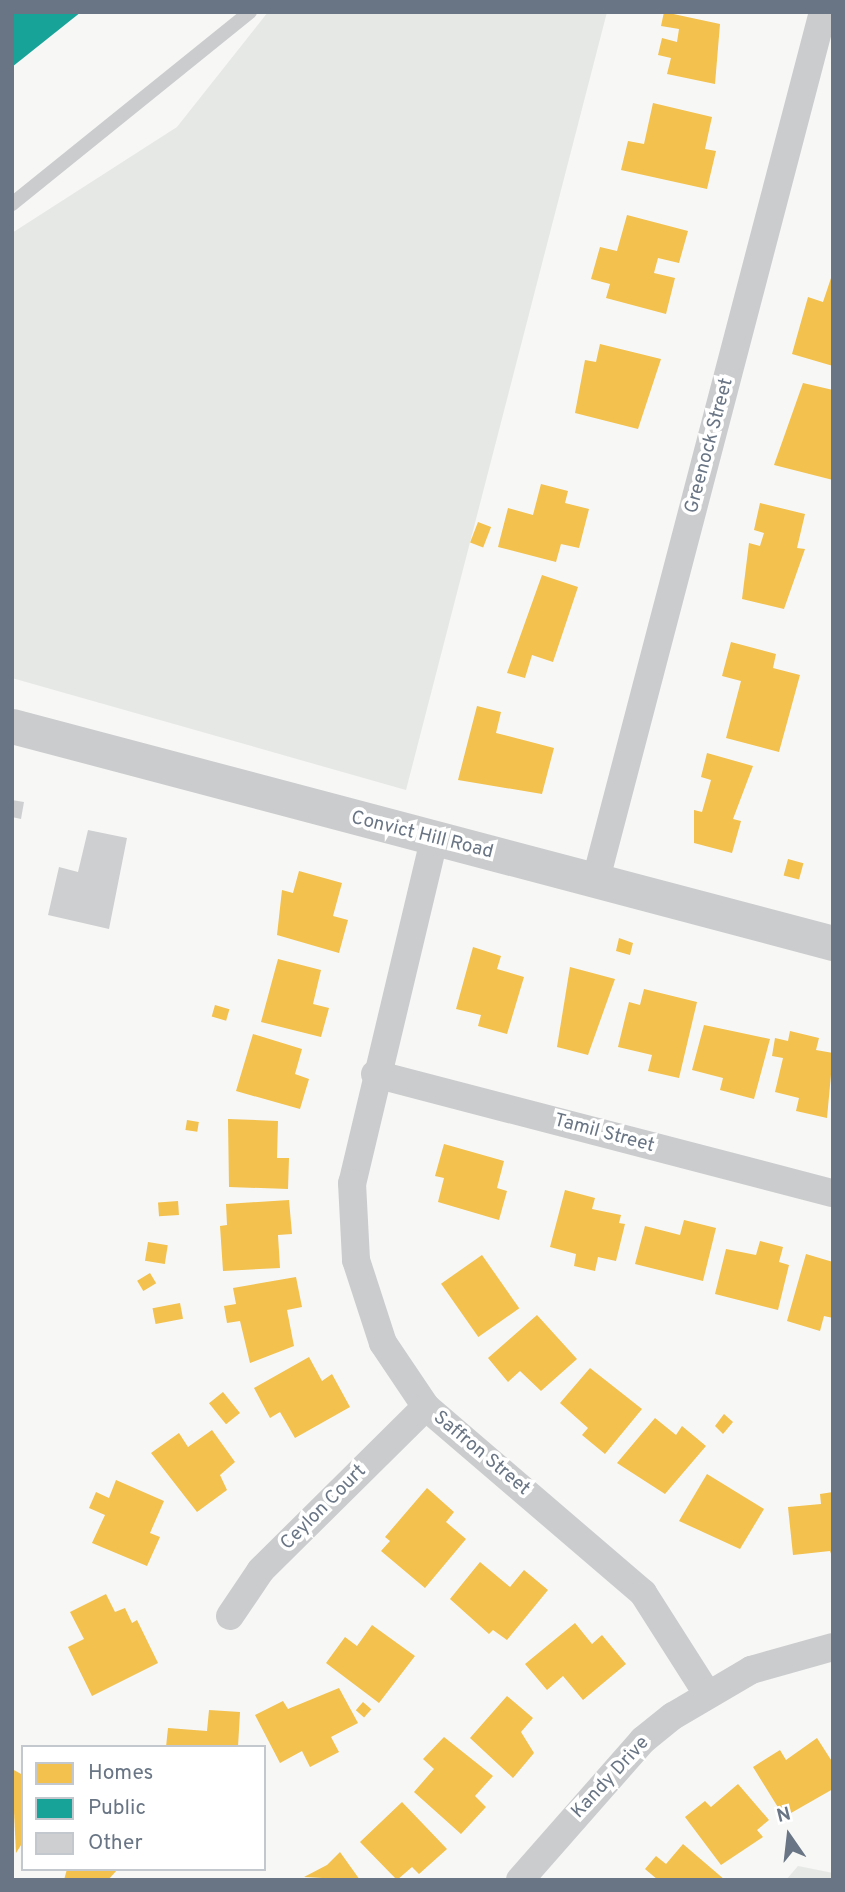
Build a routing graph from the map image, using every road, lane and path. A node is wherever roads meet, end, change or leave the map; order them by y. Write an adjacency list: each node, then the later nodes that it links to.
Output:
1 (250, 12): 3 (lane)
2 (823, 12): 6 (street, Greenock Street)
3 (12, 204)
4 (12, 726): 5 (street, Convict Hill Road)
5 (434, 840): 6 (street, Convict Hill Road); 8 (street, Saffron Street)
6 (596, 879): 7 (street, Convict Hill Road)
7 (833, 943)
8 (375, 1074): 9 (street, Tamil Street); 10 (street, Saffron Street)
9 (833, 1193)
10 (426, 1407): 11 (street, Ceylon Court); 13 (street, Saffron Street)
11 (230, 1615)
12 (833, 1647): 13 (street, Kandy Drive)
13 (706, 1692): 14 (street, Kandy Drive)
14 (520, 1880)

